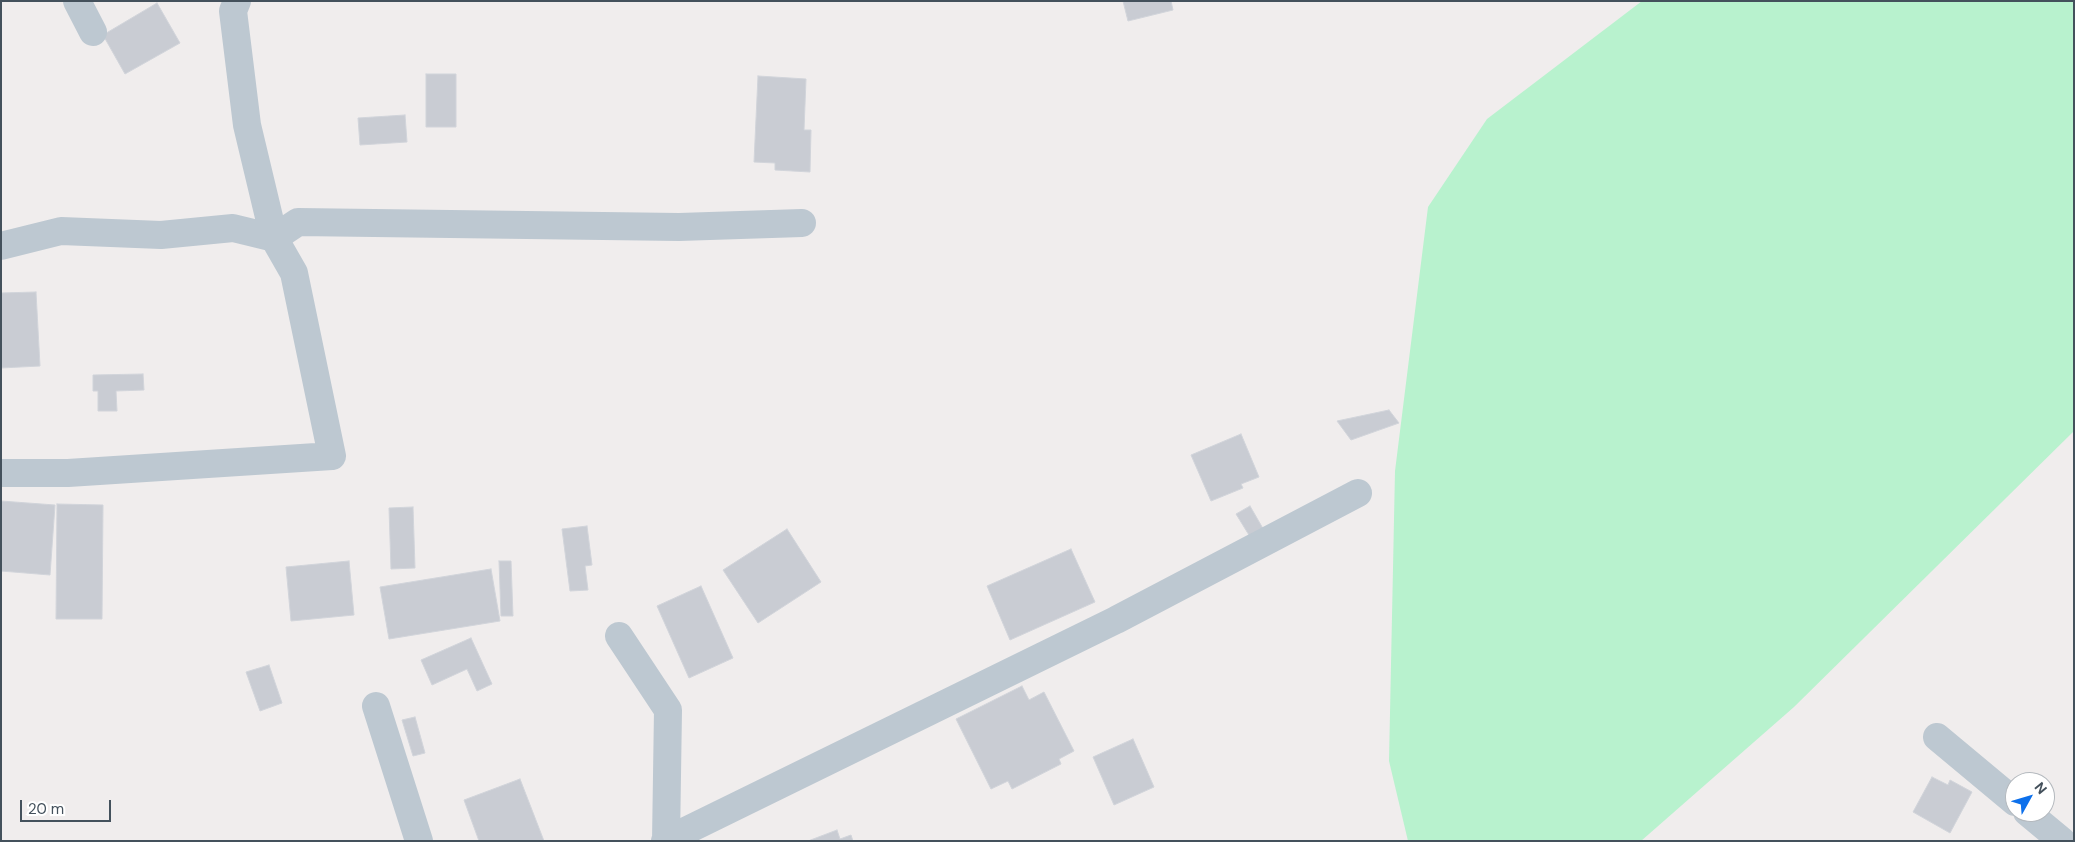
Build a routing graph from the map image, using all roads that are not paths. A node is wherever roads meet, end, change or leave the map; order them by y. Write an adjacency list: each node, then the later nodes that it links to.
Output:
1 (77, 1): 3 (street)
2 (237, 1): 5 (street)
3 (93, 32)
4 (802, 223): 5 (street)
5 (274, 238): 6 (street); 7 (street)
6 (1, 246)
7 (1, 472)
8 (1358, 493): 15 (street)
9 (619, 636): 15 (street)
10 (376, 706): 14 (street)
11 (1937, 737): 12 (street)
12 (2005, 794)
13 (2039, 822): 16 (street)
14 (419, 841)
15 (666, 841)
16 (2062, 841)

